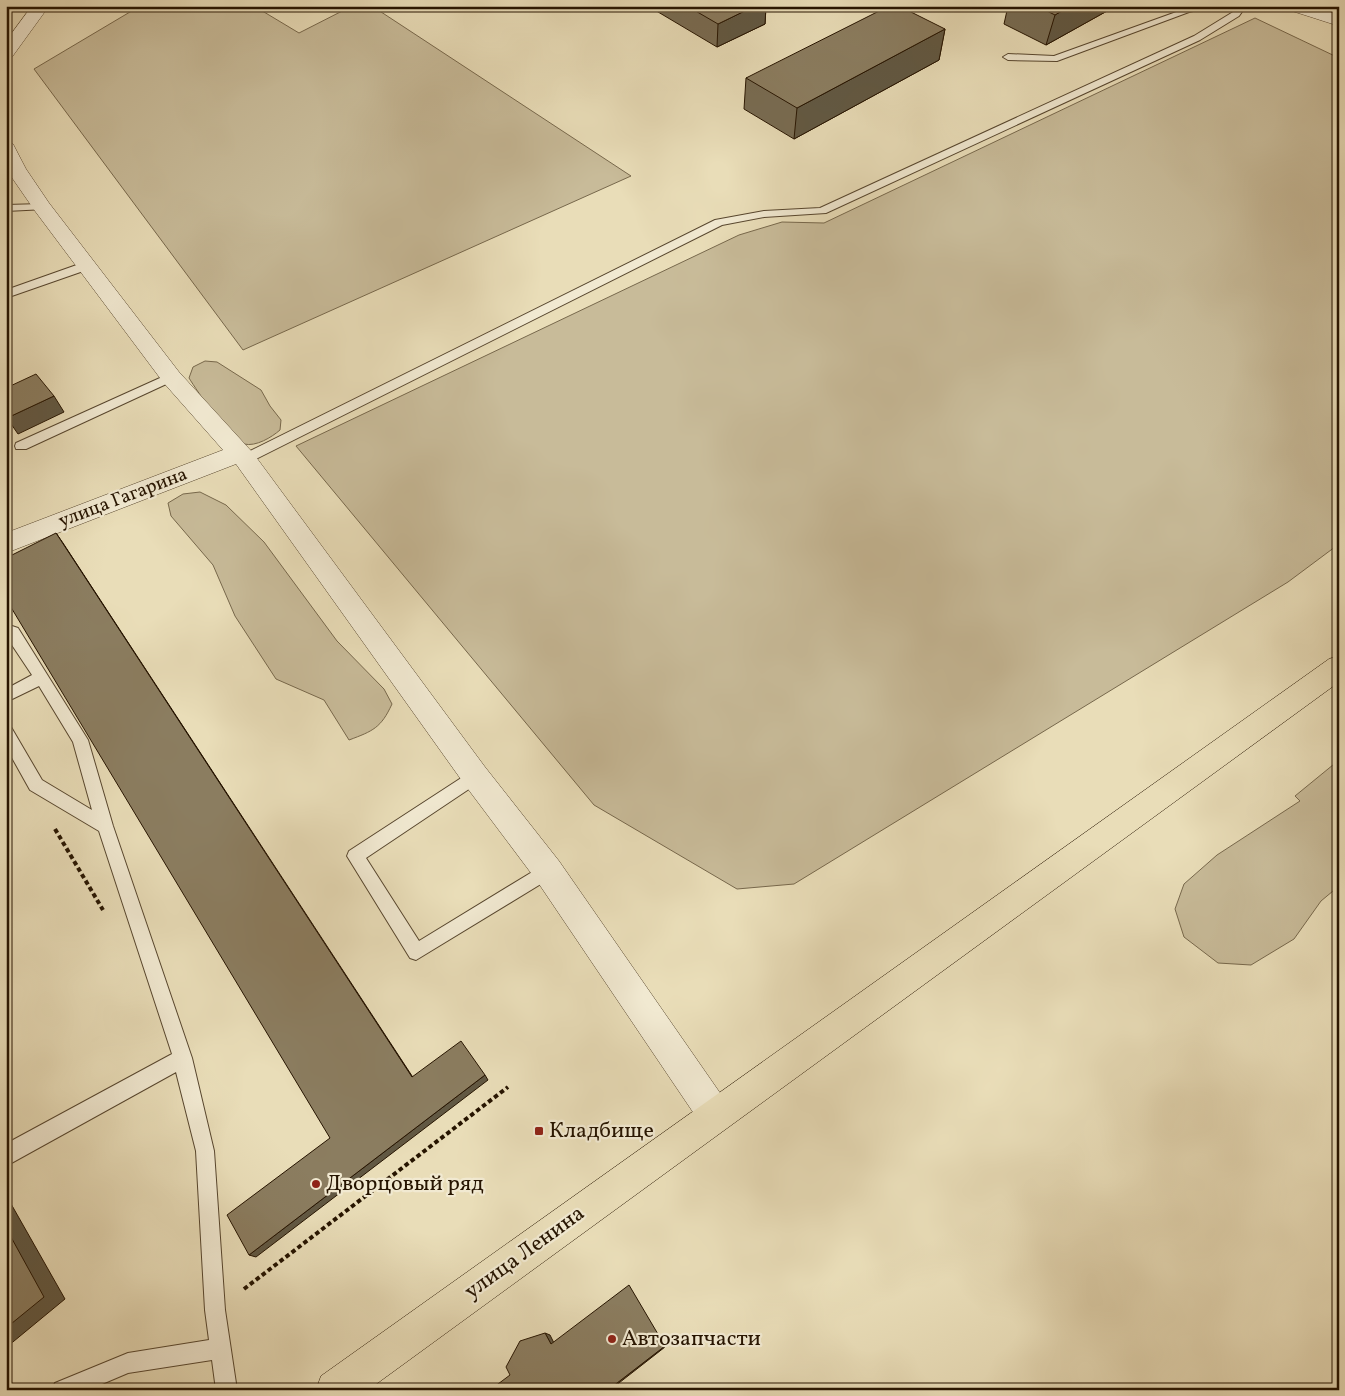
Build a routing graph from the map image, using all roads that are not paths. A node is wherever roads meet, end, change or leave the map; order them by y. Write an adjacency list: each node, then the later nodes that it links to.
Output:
1 (41, 6): 7 (street)
2 (1211, 6): 6 (lane); 8 (lane)
3 (1242, 6): 6 (lane)
4 (1295, 6): 5 (street)
5 (1339, 21)
6 (1207, 32): 16 (lane)
7 (6, 53)
8 (1008, 57)
9 (6, 148): 10 (street)
10 (42, 207): 11 (lane); 12 (street)
11 (6, 208)
12 (88, 265): 13 (lane); 14 (street)
13 (6, 294)
14 (171, 377): 15 (lane); 16 (street)
15 (21, 446)
16 (242, 456): 17 (street, улица Гагарина); 23 (street)
17 (6, 543)
18 (6, 630): 20 (lane)
19 (1339, 667): 27 (main road, улица Ленина)
20 (42, 677): 21 (lane); 24 (lane)
21 (6, 696)
22 (6, 732): 24 (lane)
23 (474, 776): 25 (street); 25 (lane)
24 (105, 826): 26 (lane)
25 (548, 871): 27 (street)
26 (183, 1058): 28 (lane); 29 (lane)
27 (715, 1115): 32 (main road, улица Ленина)
28 (6, 1157)
29 (222, 1348): 30 (lane); 31 (lane)
30 (62, 1390)
31 (227, 1390)
32 (335, 1390)

